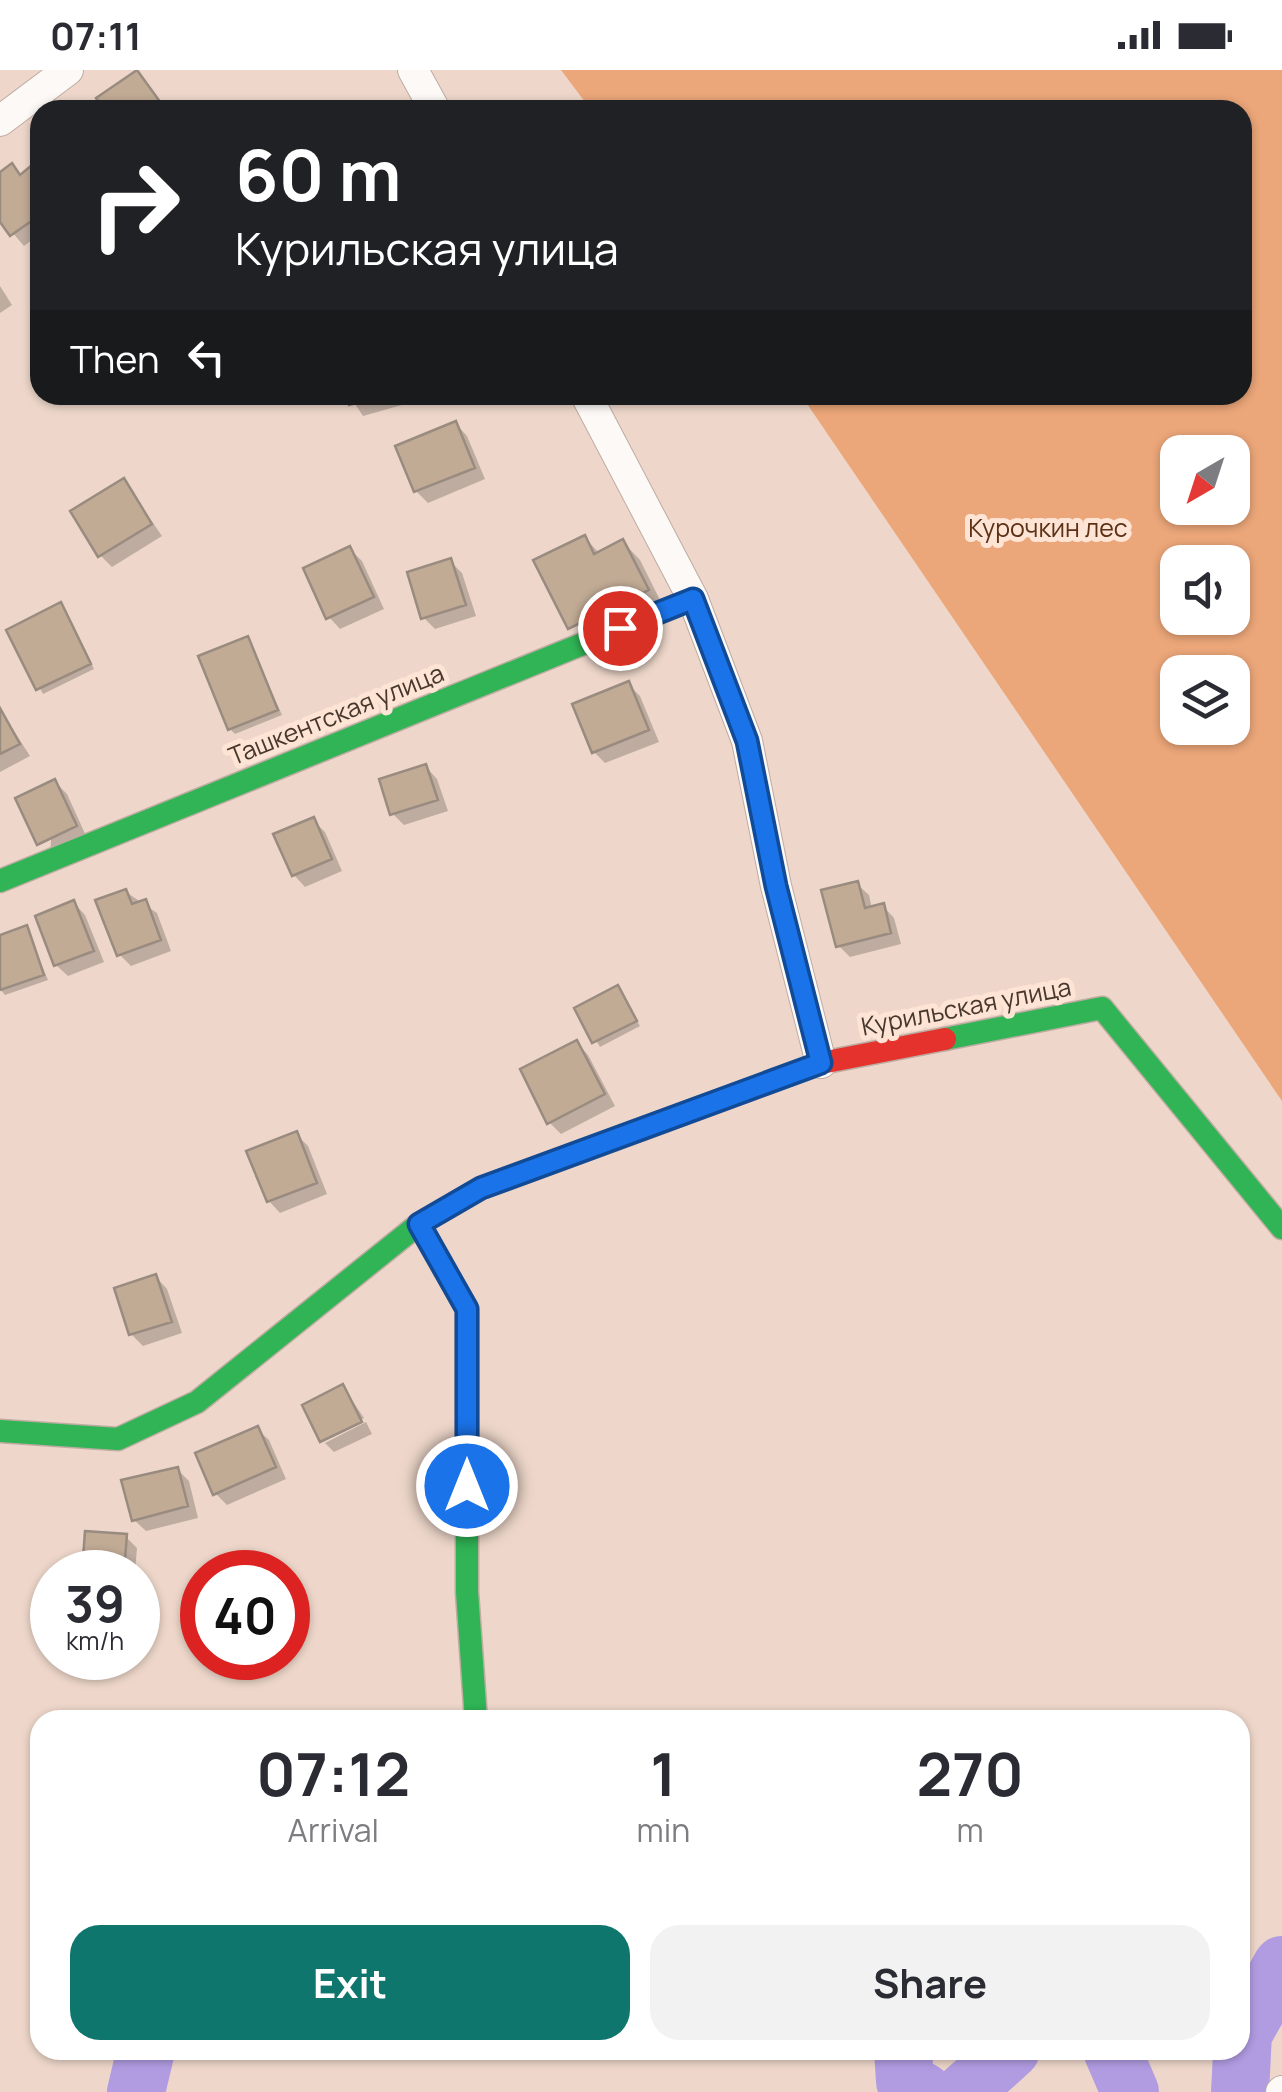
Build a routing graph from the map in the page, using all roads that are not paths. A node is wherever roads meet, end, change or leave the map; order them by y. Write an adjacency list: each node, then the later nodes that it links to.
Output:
1 (68, 70): 4 (street)
2 (413, 70): 3 (street)
3 (430, 100)
4 (0, 121)
5 (591, 405): 6 (street)
6 (693, 599): 7 (street, Ташкентская улица); 8 (street)
7 (0, 881)
8 (821, 1063): 9 (street, Курильская улица); 10 (street, Курильская улица)
9 (419, 1224): 11 (street, Курильская улица); 12 (street)
10 (1282, 1228)
11 (0, 1431)
12 (475, 1710)

